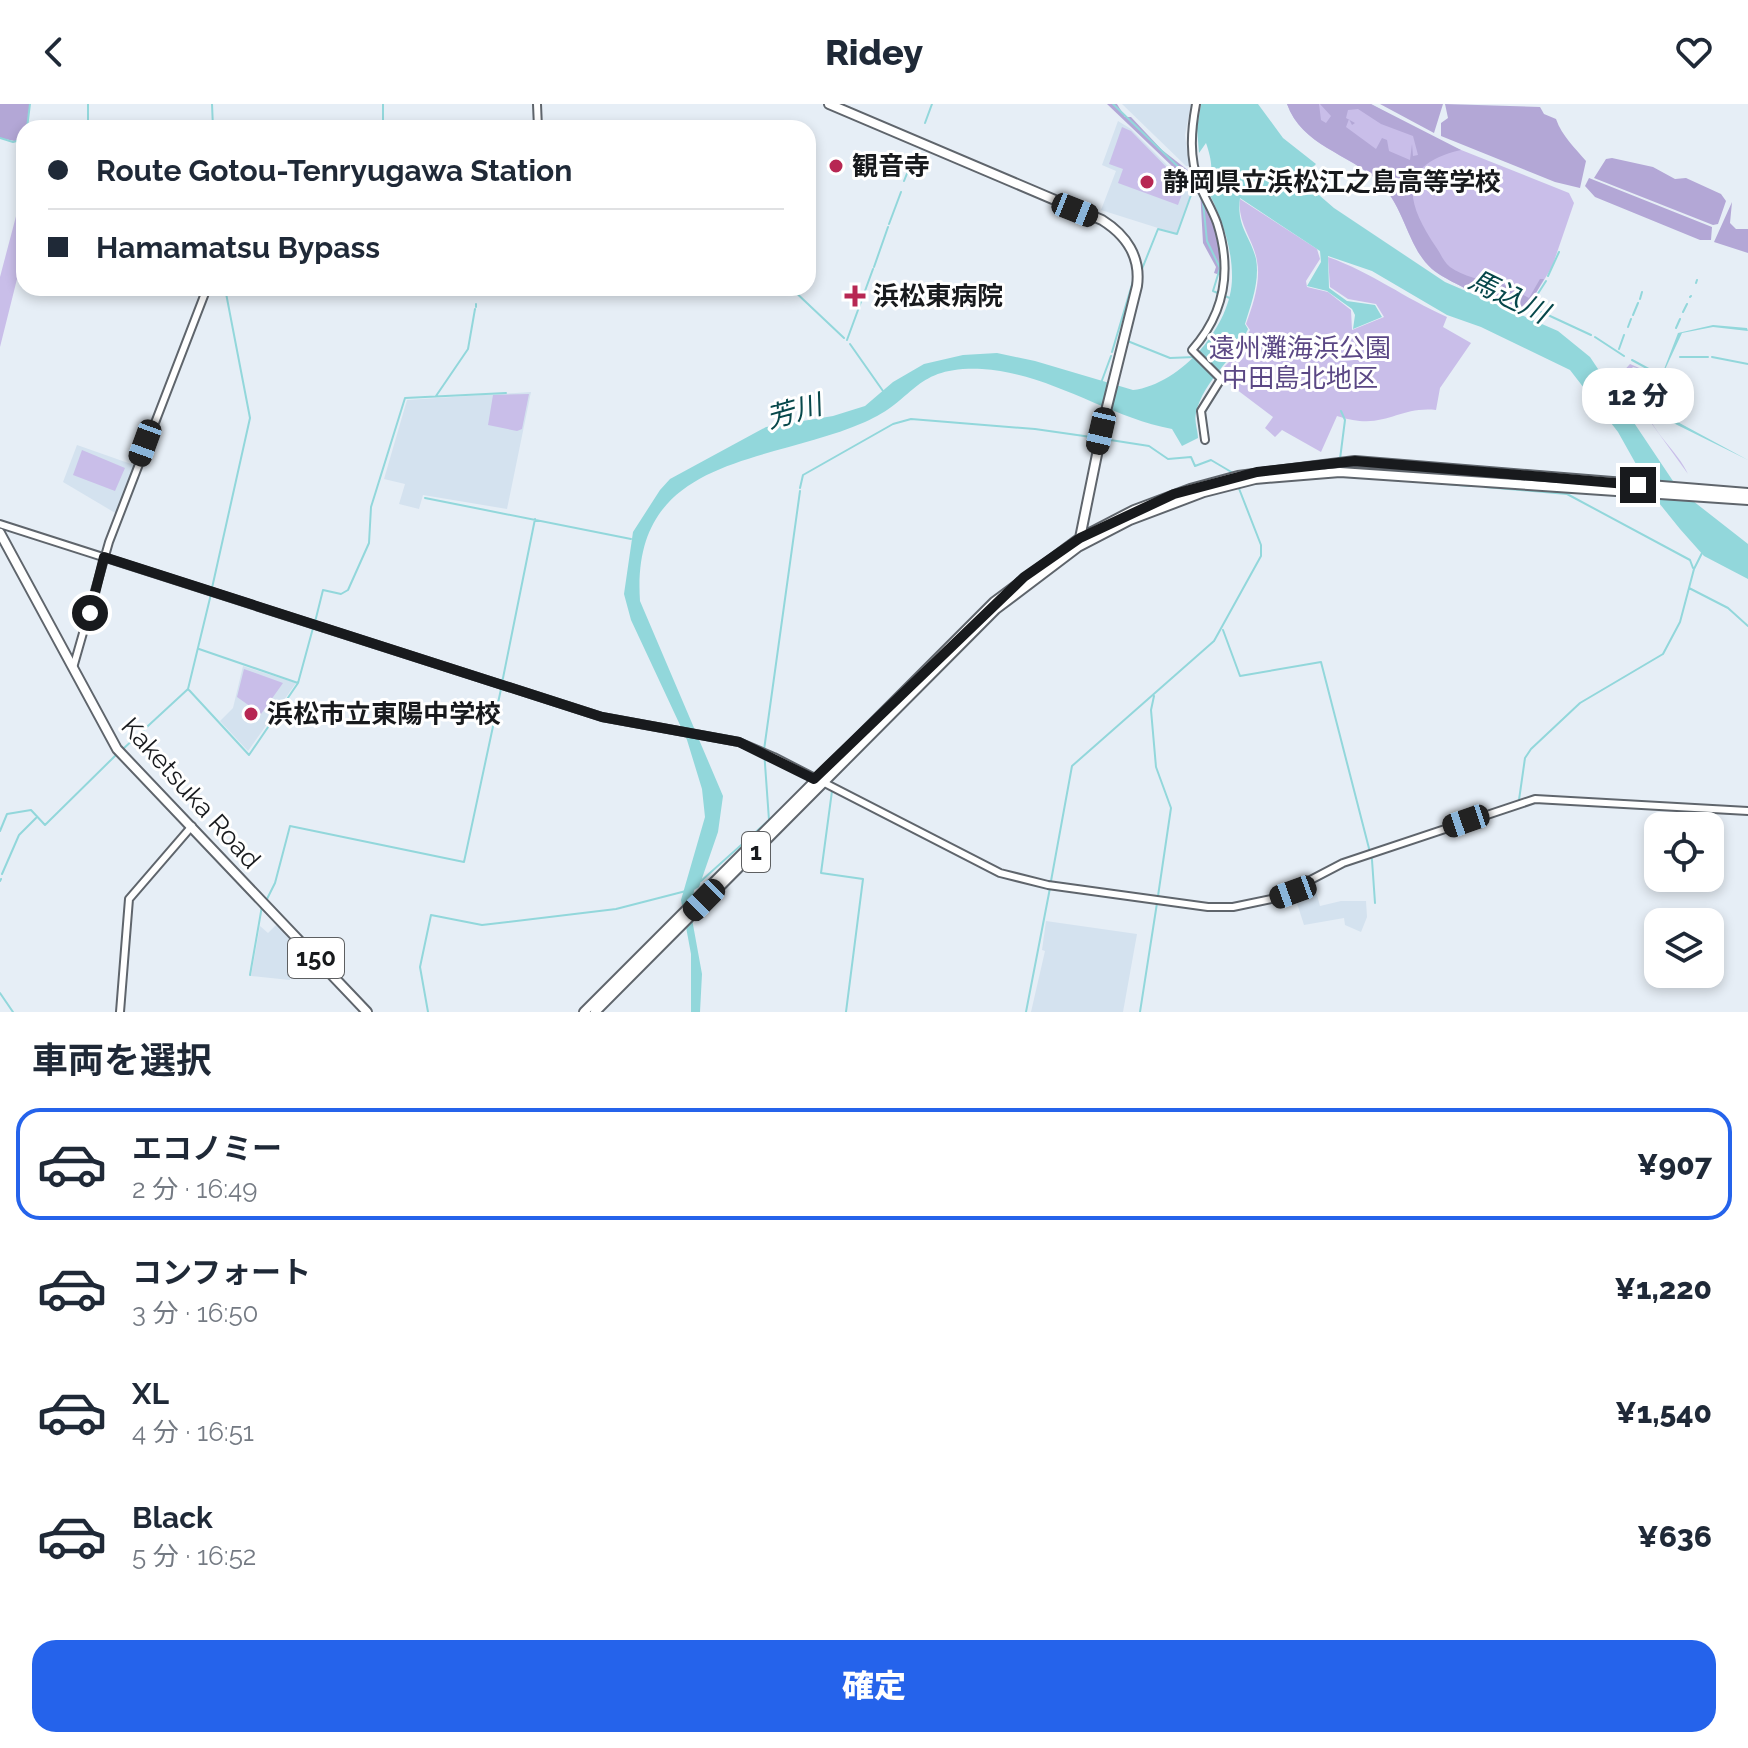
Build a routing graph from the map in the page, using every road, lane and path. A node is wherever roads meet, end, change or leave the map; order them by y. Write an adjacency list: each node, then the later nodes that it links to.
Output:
1 (829, 104): 13 (highway)
2 (1196, 104): 4 (main road)
3 (204, 296): 14 (main road)
4 (1205, 440)
5 (1392, 462): 6 (highway, 1); 7 (highway); 8 (highway, 1)
6 (1235, 480): 7 (highway, 1); 13 (highway, 1)
7 (1546, 486): 8 (highway, 1)
8 (1641, 488): 9 (highway, 1)
9 (1700, 493): 10 (highway, 1); 11 (highway, 1)
10 (1748, 493)
11 (1748, 500)
12 (0, 526): 14 (main road); 15 (highway, Kaketsuka Road / 150)
13 (1077, 544): 16 (highway, 1); 16 (highway, 1)
14 (104, 557): 15 (main road); 16 (main road)
15 (73, 668): 18 (highway, Kaketsuka Road / 150)
16 (822, 785): 17 (main road); 19 (highway, 1); 19 (highway, 1)
17 (1748, 811)
18 (192, 826): 21 (main road); 22 (highway, Kaketsuka Road / 150)
19 (704, 896): 20 (highway, 1)
20 (673, 927): 23 (highway, 1); 24 (highway, 1)
21 (120, 1012)
22 (367, 1012)
23 (584, 1012)
24 (595, 1012)

